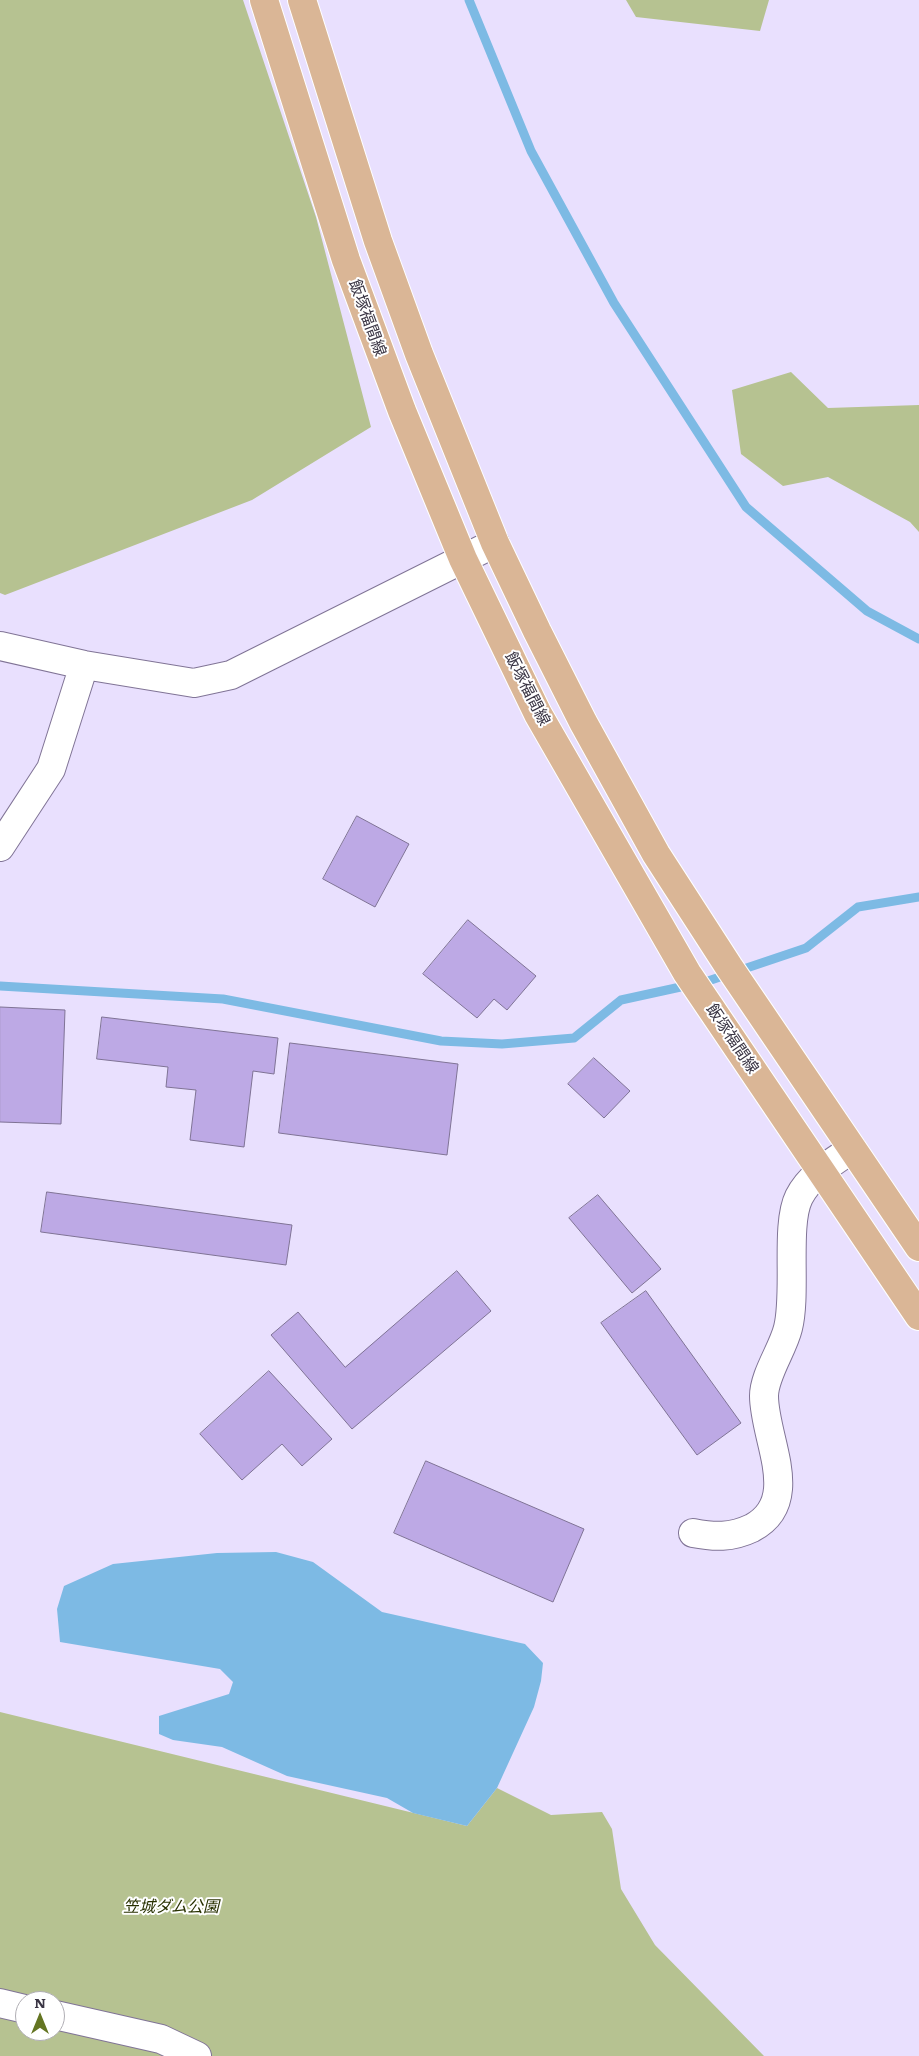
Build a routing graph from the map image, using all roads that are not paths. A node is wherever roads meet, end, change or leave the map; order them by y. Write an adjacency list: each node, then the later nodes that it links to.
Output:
1 (264, 0): 4 (main road, 飯塚福間線)
2 (302, 0): 3 (main road)
3 (495, 543): 4 (street); 8 (main road)
4 (463, 559): 6 (street); 9 (main road, 飯塚福間線)
5 (0, 646): 6 (street)
6 (84, 665): 7 (street)
7 (0, 847)
8 (852, 1149): 9 (street); 10 (main road)
9 (820, 1170): 11 (main road, 飯塚福間線); 12 (street)
10 (919, 1248)
11 (919, 1316)
12 (693, 1533)
13 (0, 2003): 14 (street)
14 (15, 2007)
15 (65, 2017): 16 (street)
16 (197, 2056)

